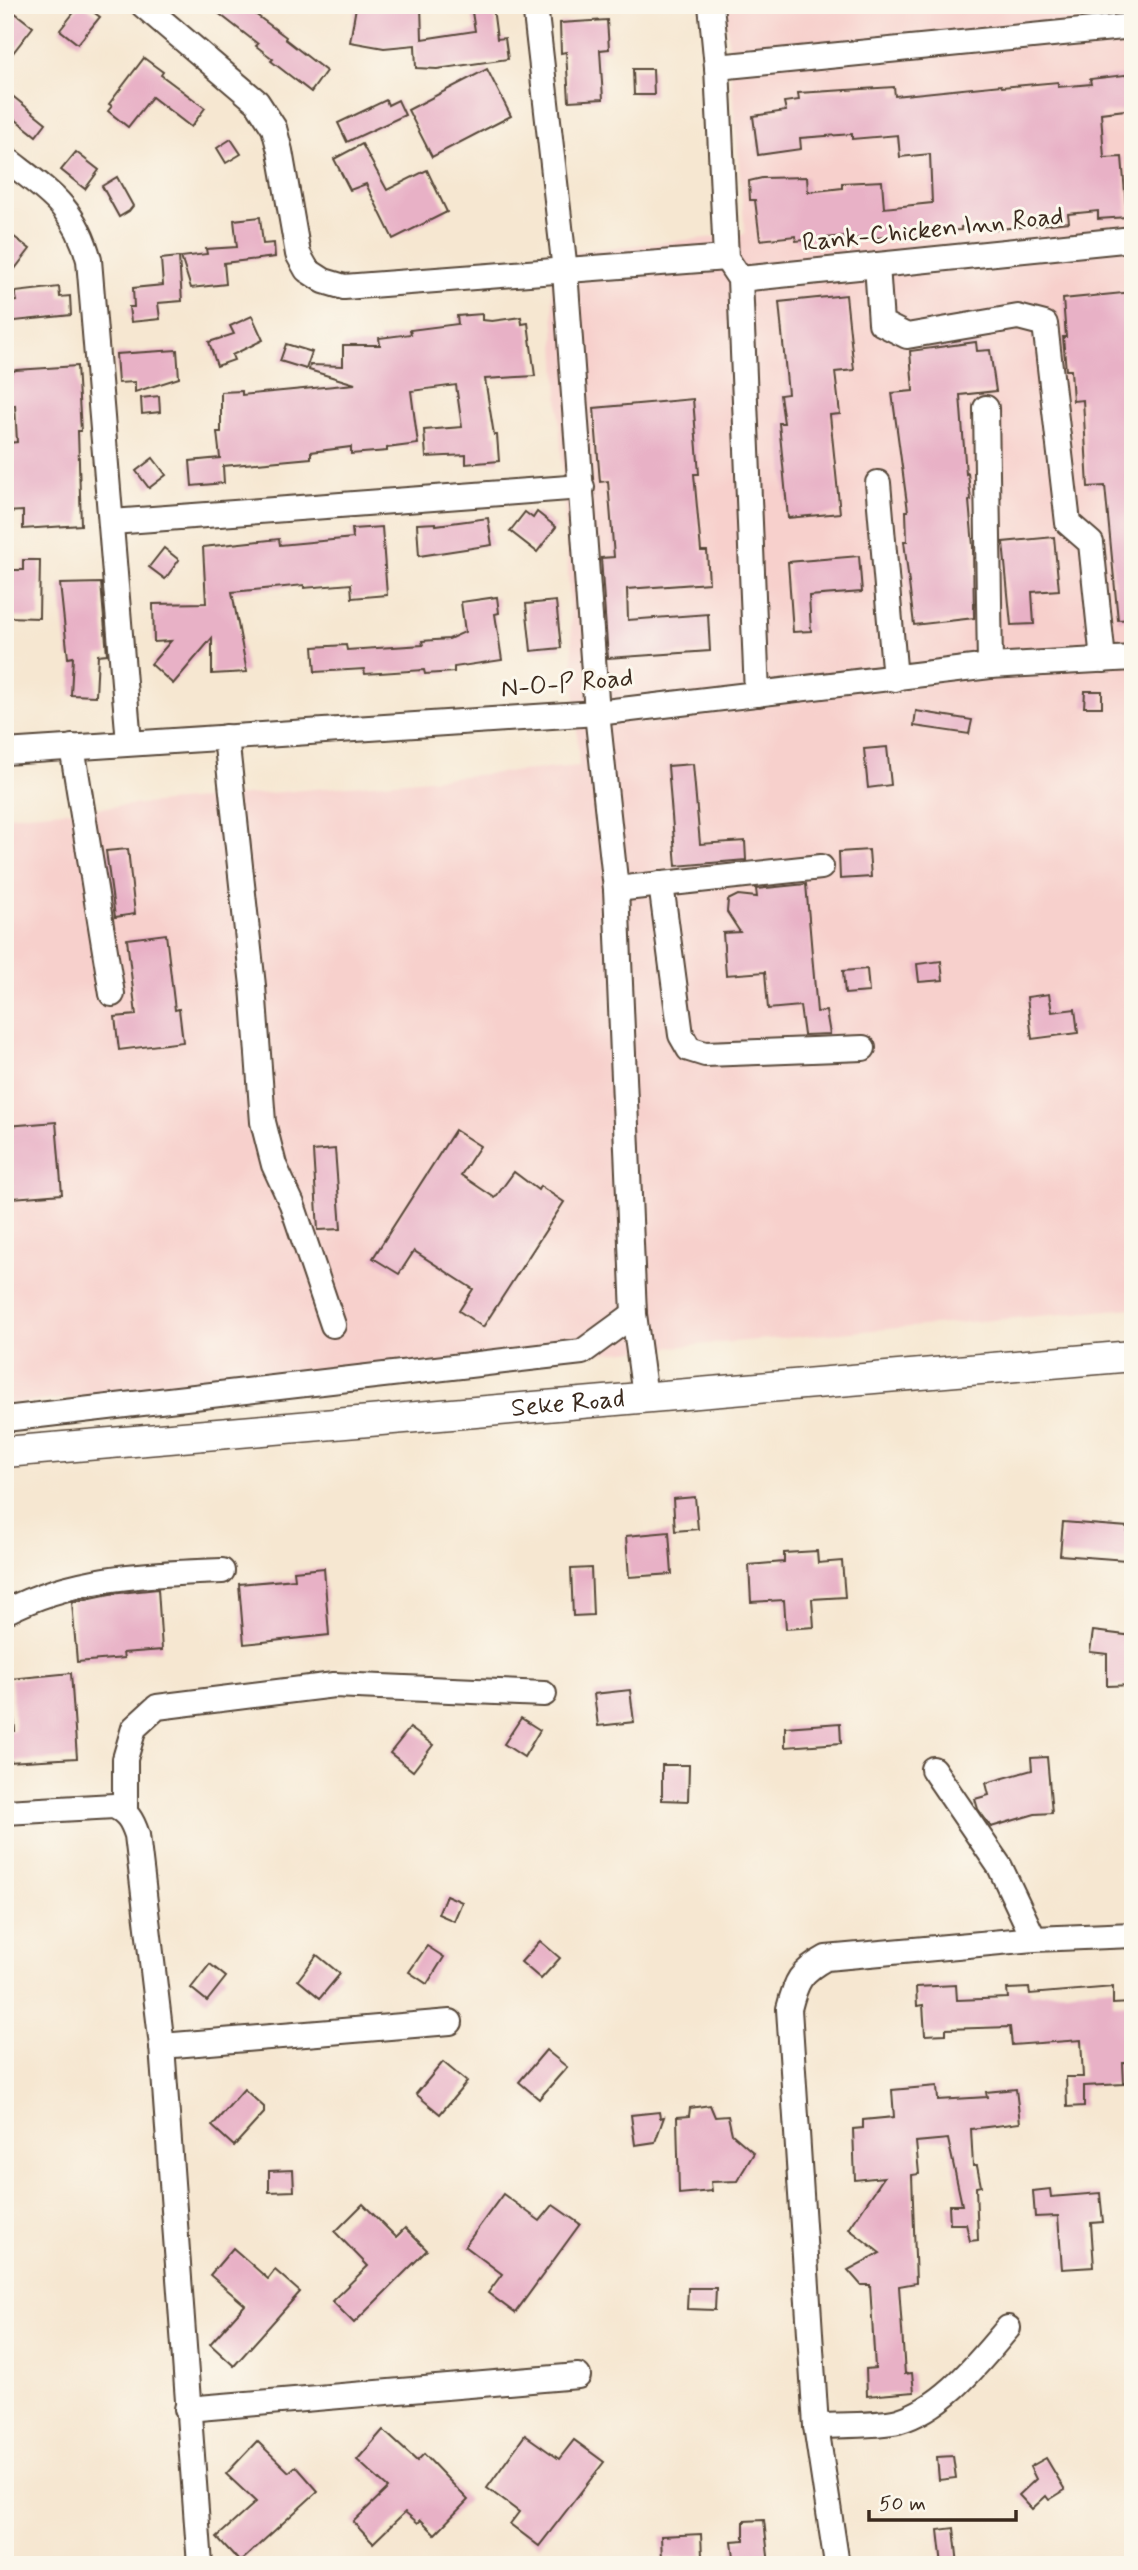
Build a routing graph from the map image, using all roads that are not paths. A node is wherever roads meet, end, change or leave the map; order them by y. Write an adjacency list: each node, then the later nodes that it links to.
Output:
1 (143, 5): 11 (street)
2 (535, 5): 11 (street)
3 (711, 5): 6 (street)
4 (1103, 17): 5 (street); 6 (street)
5 (1133, 26)
6 (717, 67): 9 (street)
7 (5, 158): 16 (street)
8 (1133, 239): 10 (street, Rank-Chicken Inn Road)
9 (726, 258): 11 (street); 12 (street)
10 (877, 265): 12 (street, Rank-Chicken Inn Road); 18 (street)
11 (565, 271): 15 (street)
12 (740, 279): 21 (street)
13 (986, 408): 19 (street)
14 (877, 483): 20 (street)
15 (582, 487): 16 (street); 22 (street)
16 (112, 522): 24 (street)
17 (1133, 658): 18 (street, N-O-P Road)
18 (1103, 660): 19 (street, N-O-P Road)
19 (990, 666): 20 (street, N-O-P Road)
20 (895, 679): 21 (street, N-O-P Road)
21 (757, 694): 22 (street, N-O-P Road)
22 (597, 713): 23 (street, N-O-P Road); 29 (street)
23 (226, 737): 24 (street, N-O-P Road); 33 (street)
24 (129, 743): 25 (street, N-O-P Road)
25 (72, 747): 26 (street, N-O-P Road); 30 (street)
26 (5, 752)
27 (821, 867): 28 (street)
28 (661, 884): 29 (street); 31 (street)
29 (616, 889): 32 (street)
30 (113, 994)
31 (863, 1048)
32 (634, 1314): 35 (street); 36 (street)
33 (333, 1325)
34 (1133, 1356): 35 (main road, Seke Road)
35 (645, 1396): 37 (main road, Seke Road)
36 (5, 1419)
37 (5, 1452)
38 (222, 1571): 39 (street)
39 (5, 1612)
40 (544, 1694): 43 (street)
41 (933, 1769): 45 (street)
42 (5, 1812): 43 (street)
43 (125, 1812): 47 (street)
44 (1133, 1935): 45 (street)
45 (1034, 1939): 51 (street)
46 (450, 2022): 47 (street)
47 (162, 2046): 50 (street)
48 (1008, 2328): 51 (street)
49 (578, 2376): 50 (street)
50 (187, 2409): 52 (street)
51 (816, 2426): 53 (street)
52 (200, 2565)
53 (837, 2565)

